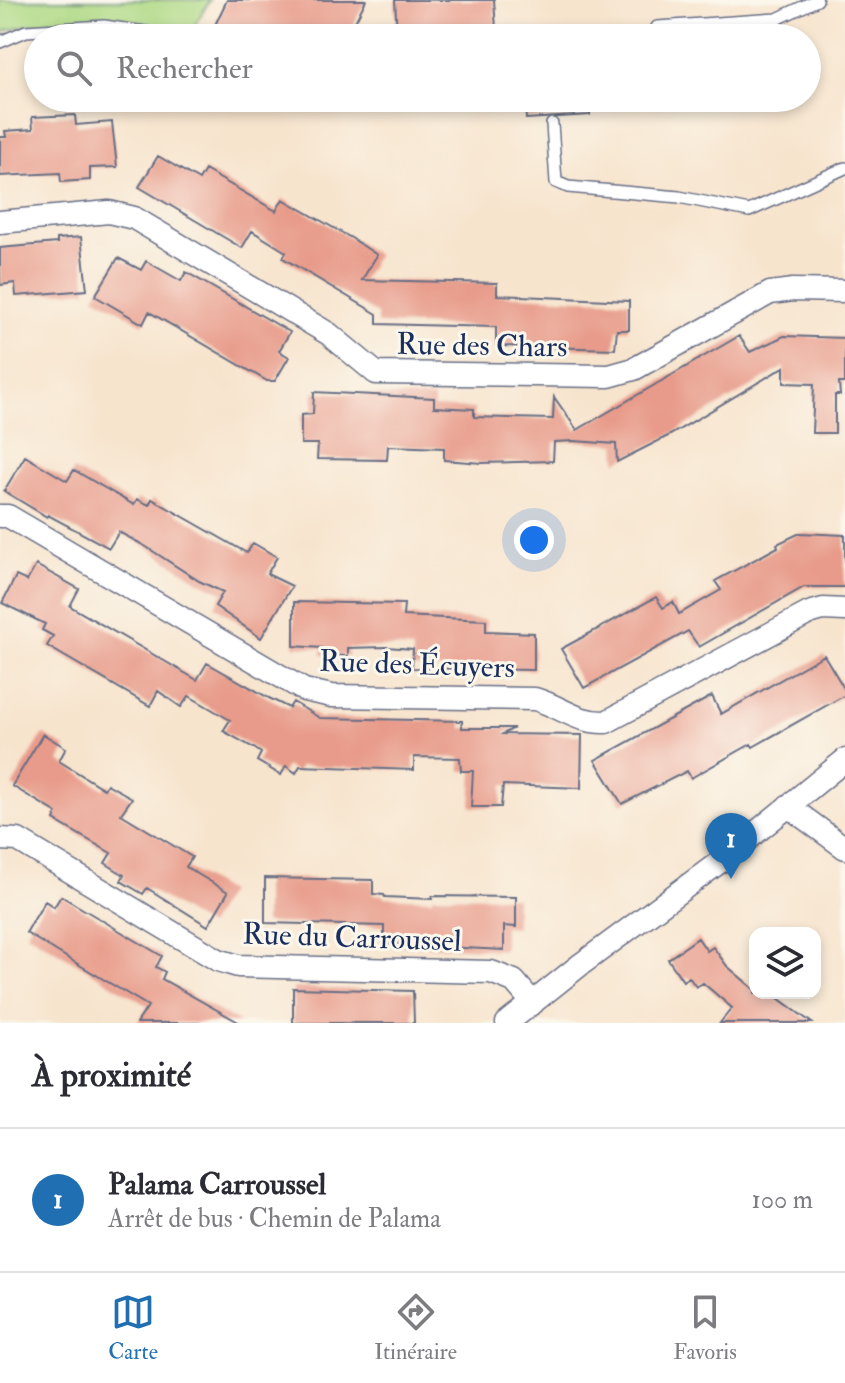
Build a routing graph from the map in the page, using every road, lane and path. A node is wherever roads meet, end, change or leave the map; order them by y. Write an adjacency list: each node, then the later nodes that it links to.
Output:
1 (817, 0): 2 (lane)
2 (702, 24)
3 (24, 32): 4 (lane)
4 (0, 42)
5 (552, 124): 6 (lane)
6 (845, 168)
7 (0, 222): 8 (street, Rue des Chars)
8 (845, 291)
9 (0, 516): 10 (street, Rue des Écuyers)
10 (845, 610)
11 (845, 760): 12 (street)
12 (788, 806): 14 (street); 15 (street)
13 (0, 839): 15 (street, Rue du Carroussel)
14 (845, 848)
15 (533, 1003): 16 (street)
16 (507, 1023)

